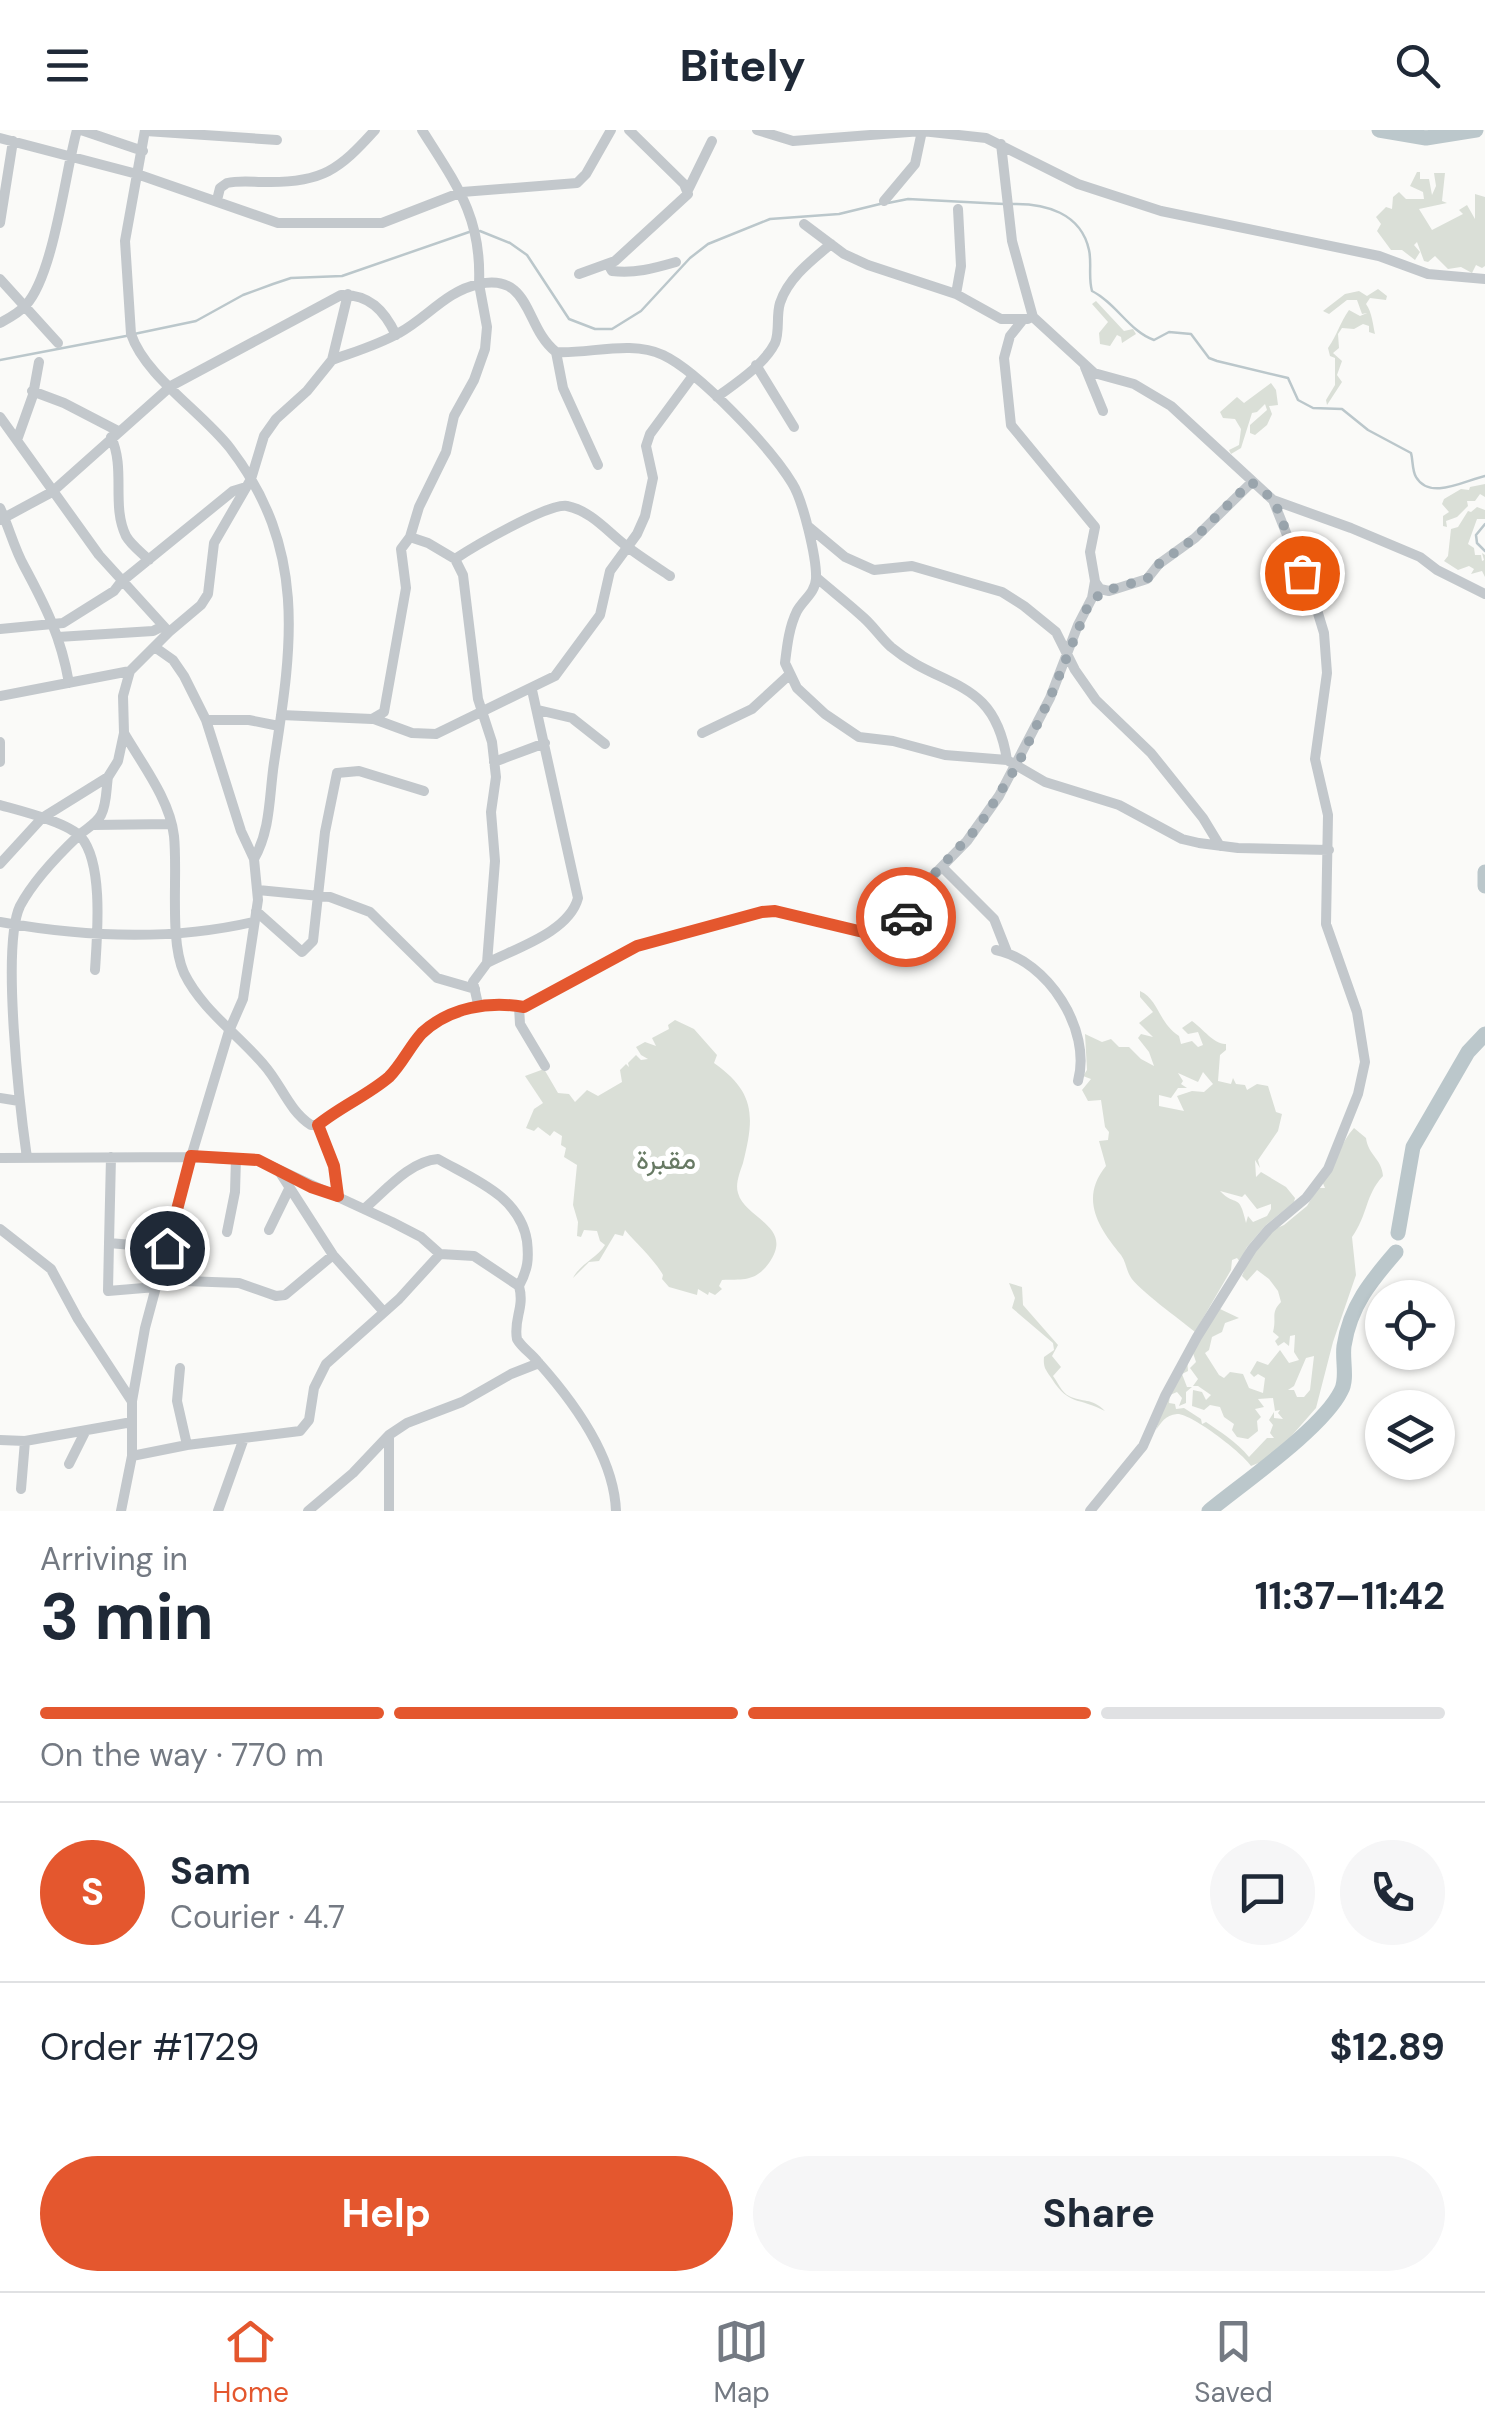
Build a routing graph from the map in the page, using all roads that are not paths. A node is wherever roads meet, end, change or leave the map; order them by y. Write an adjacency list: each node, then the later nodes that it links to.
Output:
1 (79, 130): 14 (street); 15 (street)
2 (376, 130): 20 (street)
3 (422, 130): 18 (street)
4 (612, 130): 18 (street)
5 (629, 130): 17 (street)
6 (756, 130): 8 (street)
7 (146, 131): 10 (street); 14 (street)
8 (922, 132): 13 (street); 21 (street)
9 (0, 138): 11 (street)
10 (278, 140)
11 (13, 141): 15 (street); 19 (street)
12 (712, 142): 17 (street)
13 (1001, 144): 29 (street); 36 (street)
14 (143, 152): 16 (street)
15 (70, 156): 16 (street); 34 (street)
16 (138, 174): 20 (street); 47 (street)
17 (688, 190): 27 (street)
18 (462, 192): 20 (street); 31 (street)
19 (2, 196): 23 (street)
20 (218, 200)
21 (884, 201)
22 (958, 209): 33 (street)
23 (0, 223)
24 (804, 224): 25 (street)
25 (831, 244): 33 (street); 45 (street)
26 (676, 262): 27 (street)
27 (608, 264): 28 (street)
28 (578, 274)
29 (1485, 278)
30 (0, 279): 34 (street)
31 (479, 284): 38 (street); 41 (street); 62 (street)
32 (348, 294): 38 (street); 42 (street); 47 (street)
33 (956, 294): 35 (street)
34 (24, 308): 37 (street); 40 (street)
35 (1001, 319): 36 (street); 39 (street)
36 (1027, 319): 39 (street); 44 (street)
37 (0, 323)
38 (396, 335): 42 (street)
39 (1010, 336): 68 (street)
40 (58, 343)
41 (556, 352): 46 (street); 55 (street)
42 (332, 360): 57 (street)
43 (39, 362): 48 (street)
44 (1082, 362): 50 (street); 56 (street)
45 (756, 365): 49 (street); 52 (street)
46 (692, 378): 49 (street); 63 (street)
47 (171, 386): 53 (street); 57 (street)
48 (32, 392): 53 (street); 54 (street)
49 (717, 397): 61 (street)
50 (1103, 412)
51 (0, 417): 54 (street)
52 (794, 427)
53 (115, 434): 58 (street); 65 (street)
54 (17, 440): 58 (street)
55 (598, 465)
56 (1251, 482): 59 (street); 70 (street)
57 (249, 483): 65 (street); 75 (street); 88 (street)
58 (52, 492): 60 (street); 69 (street)
59 (1274, 500): 71 (street); 105 (street)
60 (2, 516): 73 (street)
61 (808, 526): 67 (street); 78 (street)
62 (410, 537): 64 (street); 86 (street)
63 (628, 547): 64 (street); 66 (street); 82 (street)
64 (456, 559): 85 (street)
65 (149, 560): 69 (street)
66 (670, 576)
67 (817, 578): 80 (street); 96 (street)
68 (1094, 580): 70 (street); 72 (street)
69 (121, 582): 73 (street); 75 (street)
70 (1108, 590): 72 (street)
71 (1485, 594)
72 (1090, 601): 78 (street)
73 (54, 624): 74 (street); 76 (street)
74 (0, 629)
75 (166, 629): 76 (street); 77 (street)
76 (58, 637): 81 (street)
77 (156, 648): 79 (street); 87 (street)
78 (1068, 654): 96 (street); 104 (street)
79 (130, 671): 81 (street); 89 (street)
80 (789, 674): 90 (street); 96 (street)
81 (69, 684): 83 (street)
82 (532, 690): 84 (street); 85 (street)
83 (0, 696)
84 (538, 710): 92 (street); 93 (street)
85 (482, 712): 86 (street); 95 (street)
86 (372, 719): 88 (street)
87 (206, 720): 88 (street); 106 (street)
88 (280, 721): 106 (street)
89 (124, 733): 97 (street); 101 (street)
90 (702, 733)
91 (0, 742): 94 (street)
92 (545, 743): 95 (street); 116 (street)
93 (605, 744)
94 (0, 762)
95 (494, 762): 116 (street)
96 (1012, 762): 104 (street); 108 (street)
97 (108, 777): 100 (street); 102 (street)
98 (424, 791): 110 (street)
99 (0, 805): 100 (street)
100 (42, 818): 103 (street); 107 (street)
101 (171, 824): 102 (street); 115 (street)
102 (93, 825): 103 (street)
103 (79, 835): 113 (street); 114 (street)
104 (1220, 846): 105 (street)
105 (1328, 850): 164 (street)
106 (254, 859): 109 (street)
107 (0, 864)
108 (943, 868): 120 (street); 123 (street)
109 (258, 890): 110 (street); 111 (street)
110 (317, 895): 111 (street); 118 (street)
111 (255, 916): 115 (street); 121 (street)
112 (0, 922): 113 (street)
113 (15, 925): 114 (street); 125 (street)
114 (97, 933): 115 (street); 117 (street)
115 (178, 935): 121 (street)
116 (487, 963): 118 (street)
117 (95, 970)
118 (475, 988): 119 (street)
119 (478, 1004): 120 (street); 126 (street)
120 (519, 1007): 122 (street)
121 (229, 1031): 126 (street); 127 (street)
122 (545, 1066)
123 (1078, 1081)
124 (0, 1098): 125 (street)
125 (19, 1101): 130 (street)
126 (318, 1125): 134 (street)
127 (191, 1156): 128 (street); 131 (street); 140 (street)
128 (111, 1157): 130 (street); 139 (street)
129 (0, 1158): 130 (street)
130 (26, 1158)
131 (236, 1158): 132 (street); 138 (street)
132 (279, 1170): 133 (street); 134 (street)
133 (289, 1189): 137 (street); 142 (street)
134 (338, 1196): 135 (street)
135 (365, 1208): 141 (street); 144 (street)
136 (0, 1229): 148 (street)
137 (269, 1230)
138 (227, 1232)
139 (109, 1243): 140 (street); 143 (street)
140 (167, 1248): 143 (street)
141 (440, 1254): 144 (street); 145 (street)
142 (333, 1255): 143 (street); 145 (street)
143 (157, 1283): 148 (street)
144 (519, 1286): 146 (street)
145 (384, 1312): 152 (street)
146 (539, 1363): 151 (street); 163 (street)
147 (180, 1368): 155 (street)
148 (132, 1400): 149 (street)
149 (132, 1422): 150 (street); 156 (street)
150 (85, 1432): 154 (street); 157 (street)
151 (389, 1434): 161 (street); 162 (street)
152 (244, 1438): 155 (street); 160 (street)
153 (0, 1440): 154 (street)
154 (25, 1441): 158 (street)
155 (187, 1445): 156 (street)
156 (132, 1456): 159 (street)
157 (70, 1464)
158 (21, 1488)
159 (121, 1511)
160 (218, 1511)
161 (308, 1511)
162 (389, 1511)
163 (616, 1511)
164 (1090, 1511)

